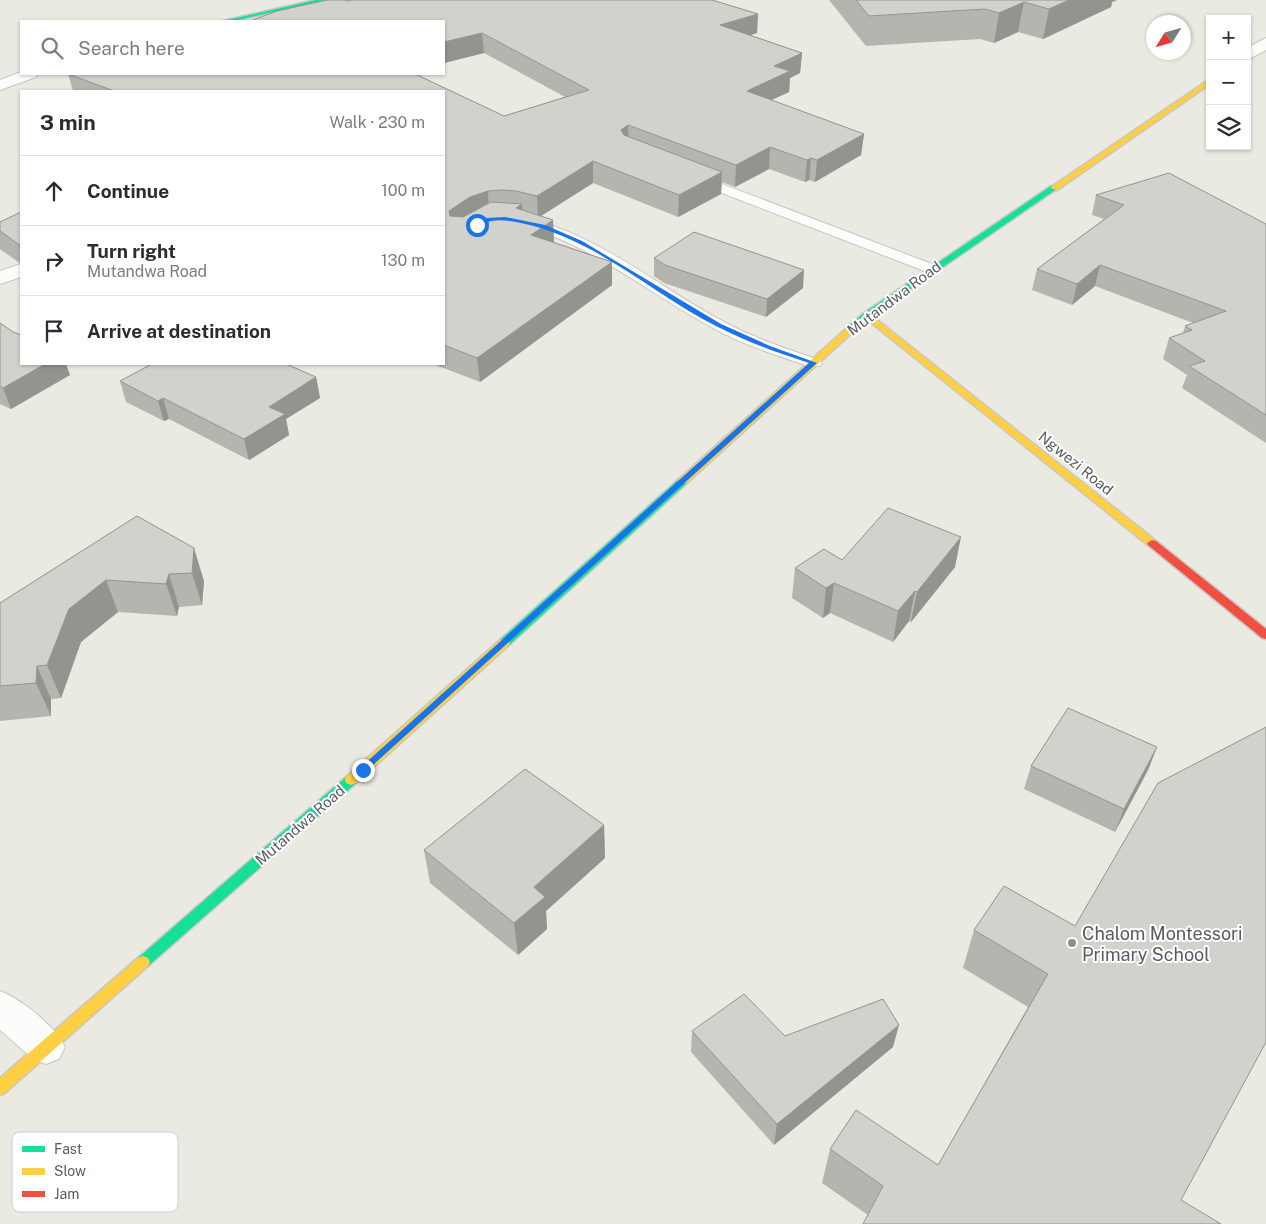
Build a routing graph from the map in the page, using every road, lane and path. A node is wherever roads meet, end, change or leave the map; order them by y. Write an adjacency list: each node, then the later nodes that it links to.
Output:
1 (324, 0): 2 (street)
2 (288, 8): 3 (lane); 4 (street)
3 (300, 17)
4 (231, 20)
5 (1266, 43): 6 (street)
6 (1251, 52)
7 (27, 75): 8 (street)
8 (0, 84)
9 (1206, 84): 12 (street, Mutandwa Road)
10 (684, 173): 12 (lane)
11 (515, 220): 16 (lane)
12 (932, 269): 15 (street, Mutandwa Road)
13 (20, 270): 14 (street)
14 (0, 278)
15 (866, 315): 16 (street, Mutandwa Road); 17 (street, Ngwezi Road)
16 (814, 363): 19 (street, Mutandwa Road)
17 (1266, 635)
18 (0, 1007): 19 (street)
19 (46, 1047): 20 (street, Mutandwa Road)
20 (0, 1088)

